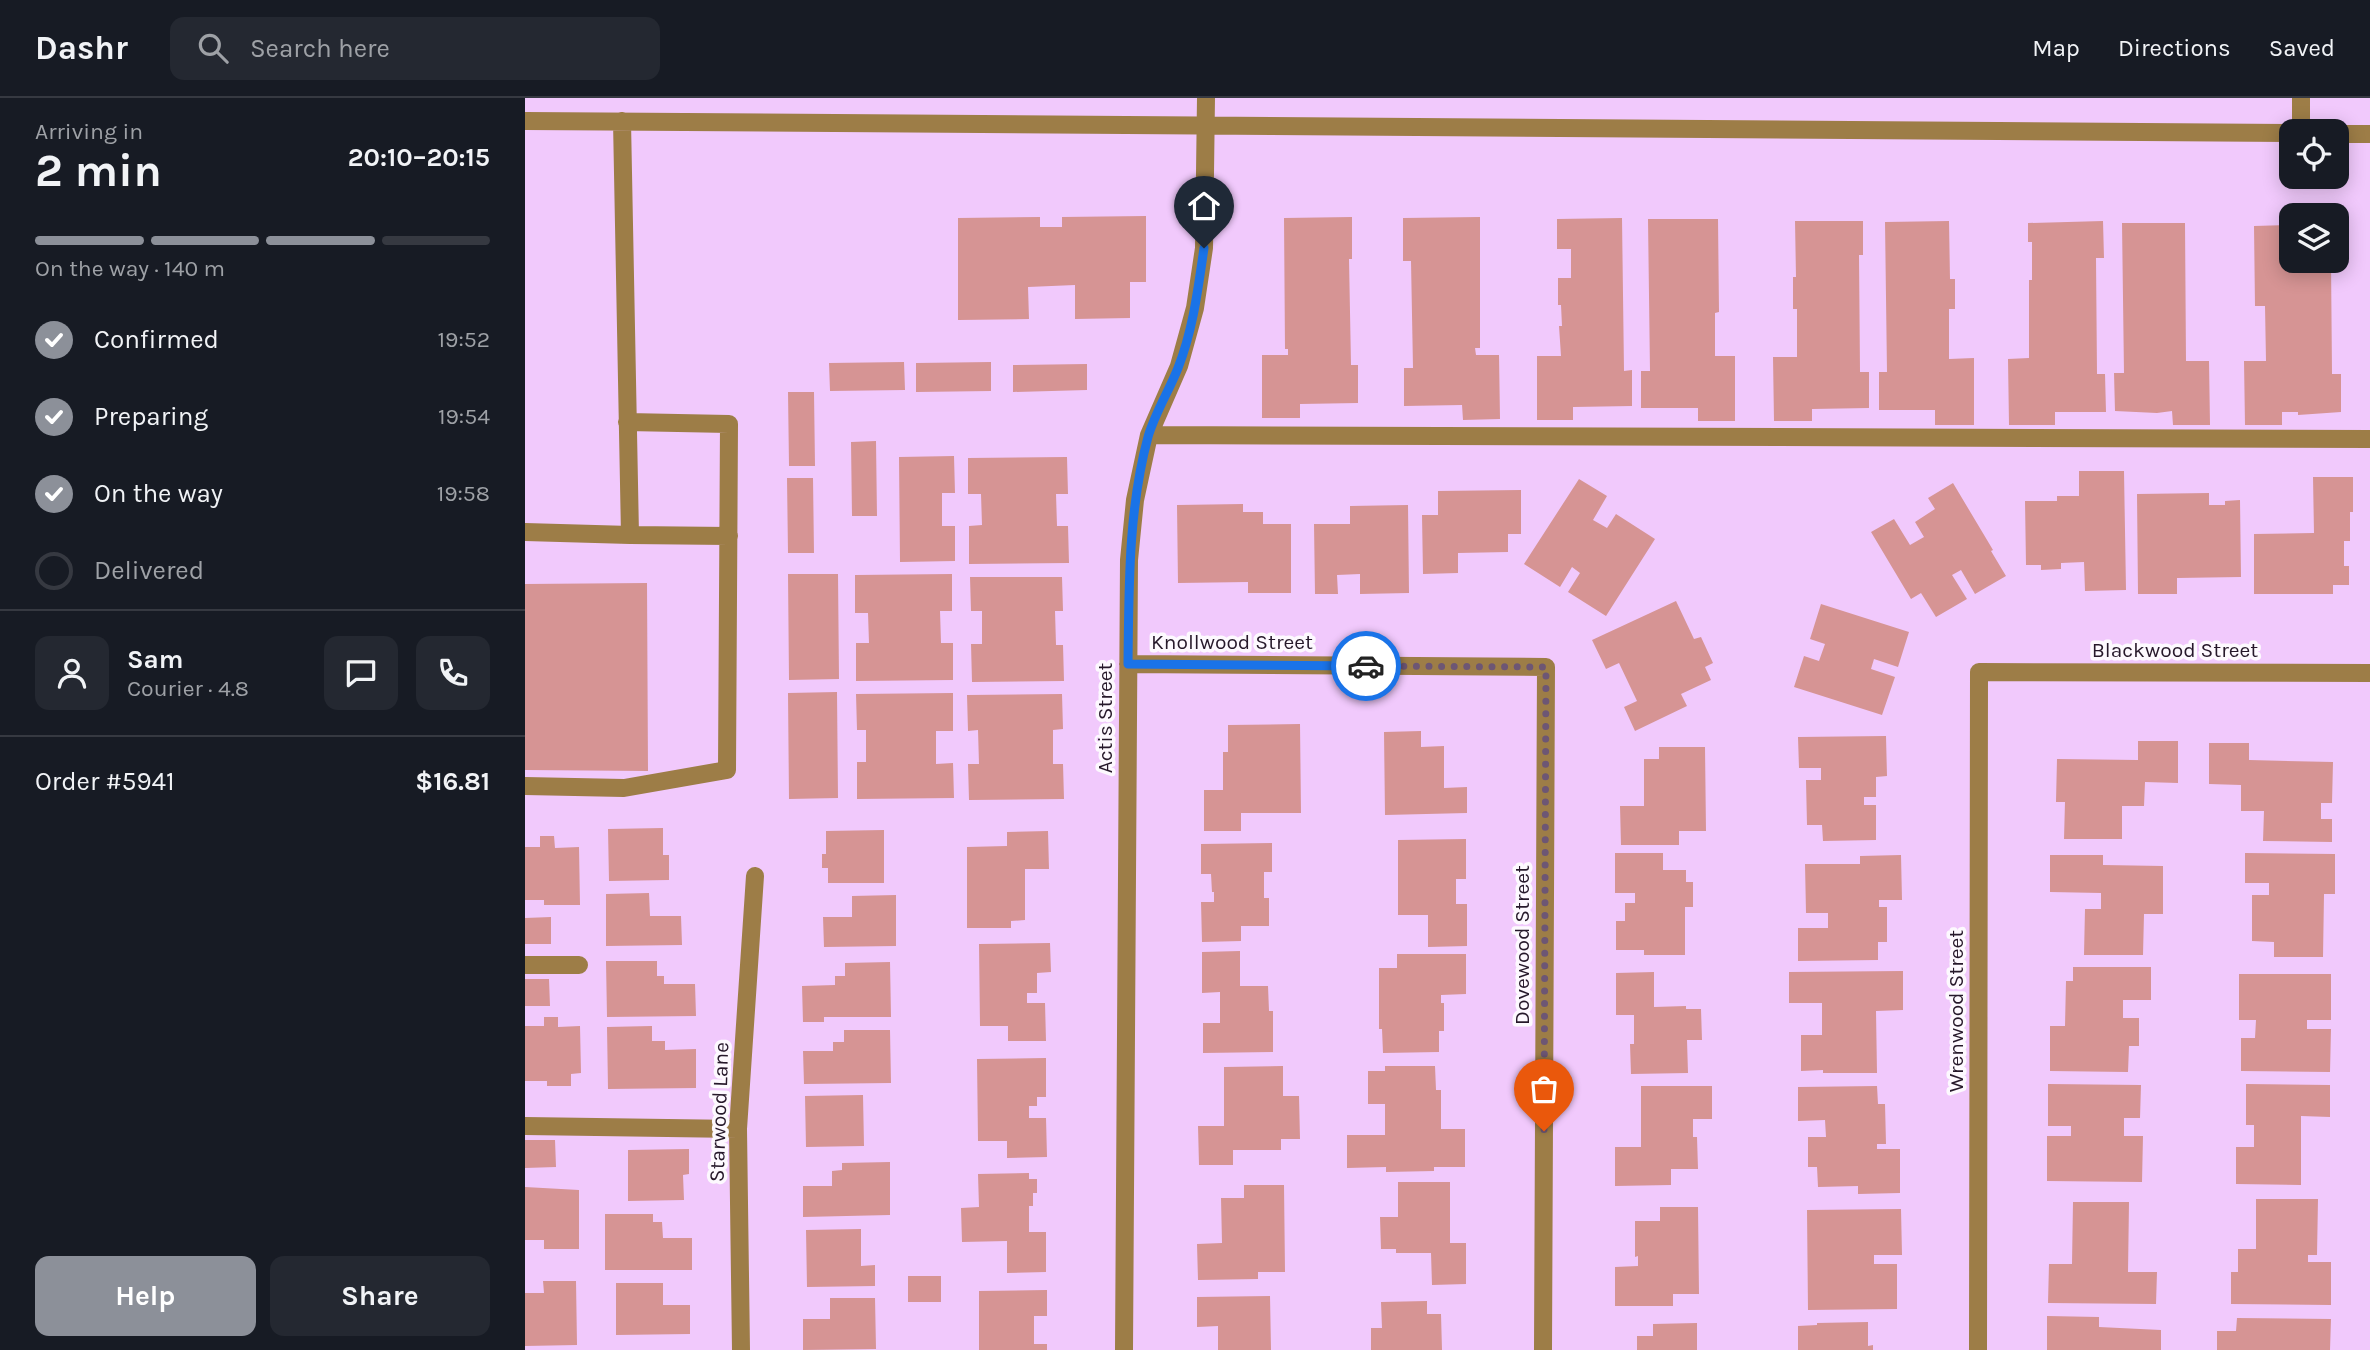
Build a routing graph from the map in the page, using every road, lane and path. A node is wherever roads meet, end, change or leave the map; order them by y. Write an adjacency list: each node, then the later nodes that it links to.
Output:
1 (1206, 98): 6 (street, Actis Street)
2 (2301, 98): 3 (street)
3 (2301, 119)
4 (525, 121): 5 (street)
5 (622, 121): 6 (street); 10 (street)
6 (1206, 125): 7 (street); 11 (street, Actis Street)
7 (2279, 133)
8 (2349, 134): 9 (street)
9 (2370, 134)
10 (627, 422): 14 (street); 15 (street)
11 (1149, 435): 12 (street); 16 (street, Actis Street)
12 (2370, 439)
13 (525, 532): 14 (street)
14 (630, 535): 15 (street)
15 (729, 536): 20 (street)
16 (1128, 664): 17 (street, Knollwood Street); 27 (street, Actis Street)
17 (1546, 667): 28 (street, Dovewood Street)
18 (1979, 672): 19 (street, Blackwood Street); 29 (street, Wrenwood Street)
19 (2370, 673)
20 (525, 786)
21 (755, 876): 25 (street, Starwood Lane)
22 (525, 965): 23 (street)
23 (579, 965)
24 (525, 1126): 25 (street)
25 (738, 1129): 26 (street, Starwood Lane)
26 (741, 1350)
27 (1124, 1350)
28 (1543, 1350)
29 (1978, 1350)

